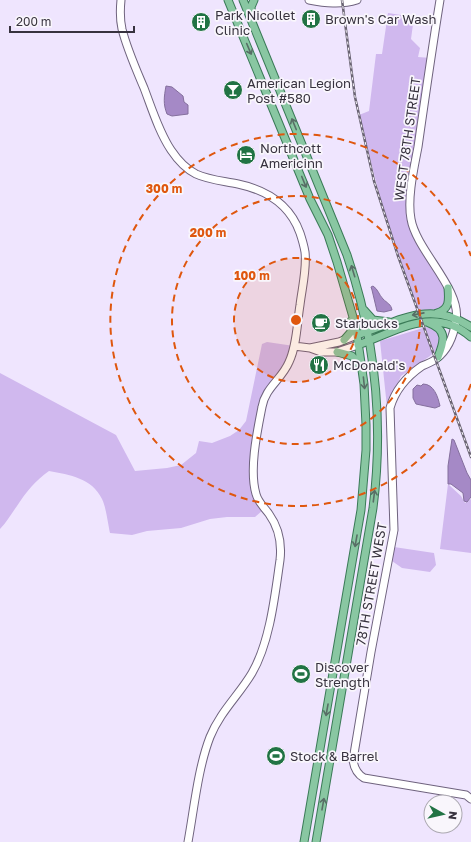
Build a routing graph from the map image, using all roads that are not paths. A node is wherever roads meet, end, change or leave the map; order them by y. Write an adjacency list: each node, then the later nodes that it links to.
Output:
1 (121, 0): 24 (street)
2 (228, 0): 10 (main road, one-way to 10)
3 (243, 0): 8 (main road)
4 (254, 0): 8 (main road)
5 (309, 0): 6 (street)
6 (357, 0)
7 (440, 0): 9 (street, WEST 78TH STREET)
8 (254, 30): 11 (main road, one-way to 8)
9 (448, 288): 12 (main road); 13 (street, WEST 78TH STREET)
10 (351, 307): 19 (main road); 21 (main road)
11 (363, 309): 15 (main road); 18 (main road)
12 (437, 313): 13 (main road); 15 (main road, one-way to 15)
13 (457, 318): 16 (main road); 17 (street, 78TH STREET WEST)
14 (426, 321): 17 (main road); 22 (main road); 27 (main road)
15 (392, 322): 18 (main road)
16 (471, 326)
17 (455, 327): 20 (main road); 27 (street, 78TH STREET WEST)
18 (368, 332): 19 (main road); 22 (main road)
19 (357, 336): 21 (street); 23 (main road)
20 (471, 337)
21 (344, 340): 25 (street)
22 (370, 341): 23 (main road); 30 (main road, one-way to 22)
23 (358, 345): 26 (street); 28 (main road)
24 (294, 346): 25 (street); 31 (street)
25 (310, 348): 26 (street)
26 (337, 352): 28 (main road)
27 (438, 357): 29 (street, 78TH STREET WEST)
28 (362, 368): 32 (main road, one-way to 32)
29 (471, 799)
30 (317, 841)
31 (188, 842)
32 (304, 842)

